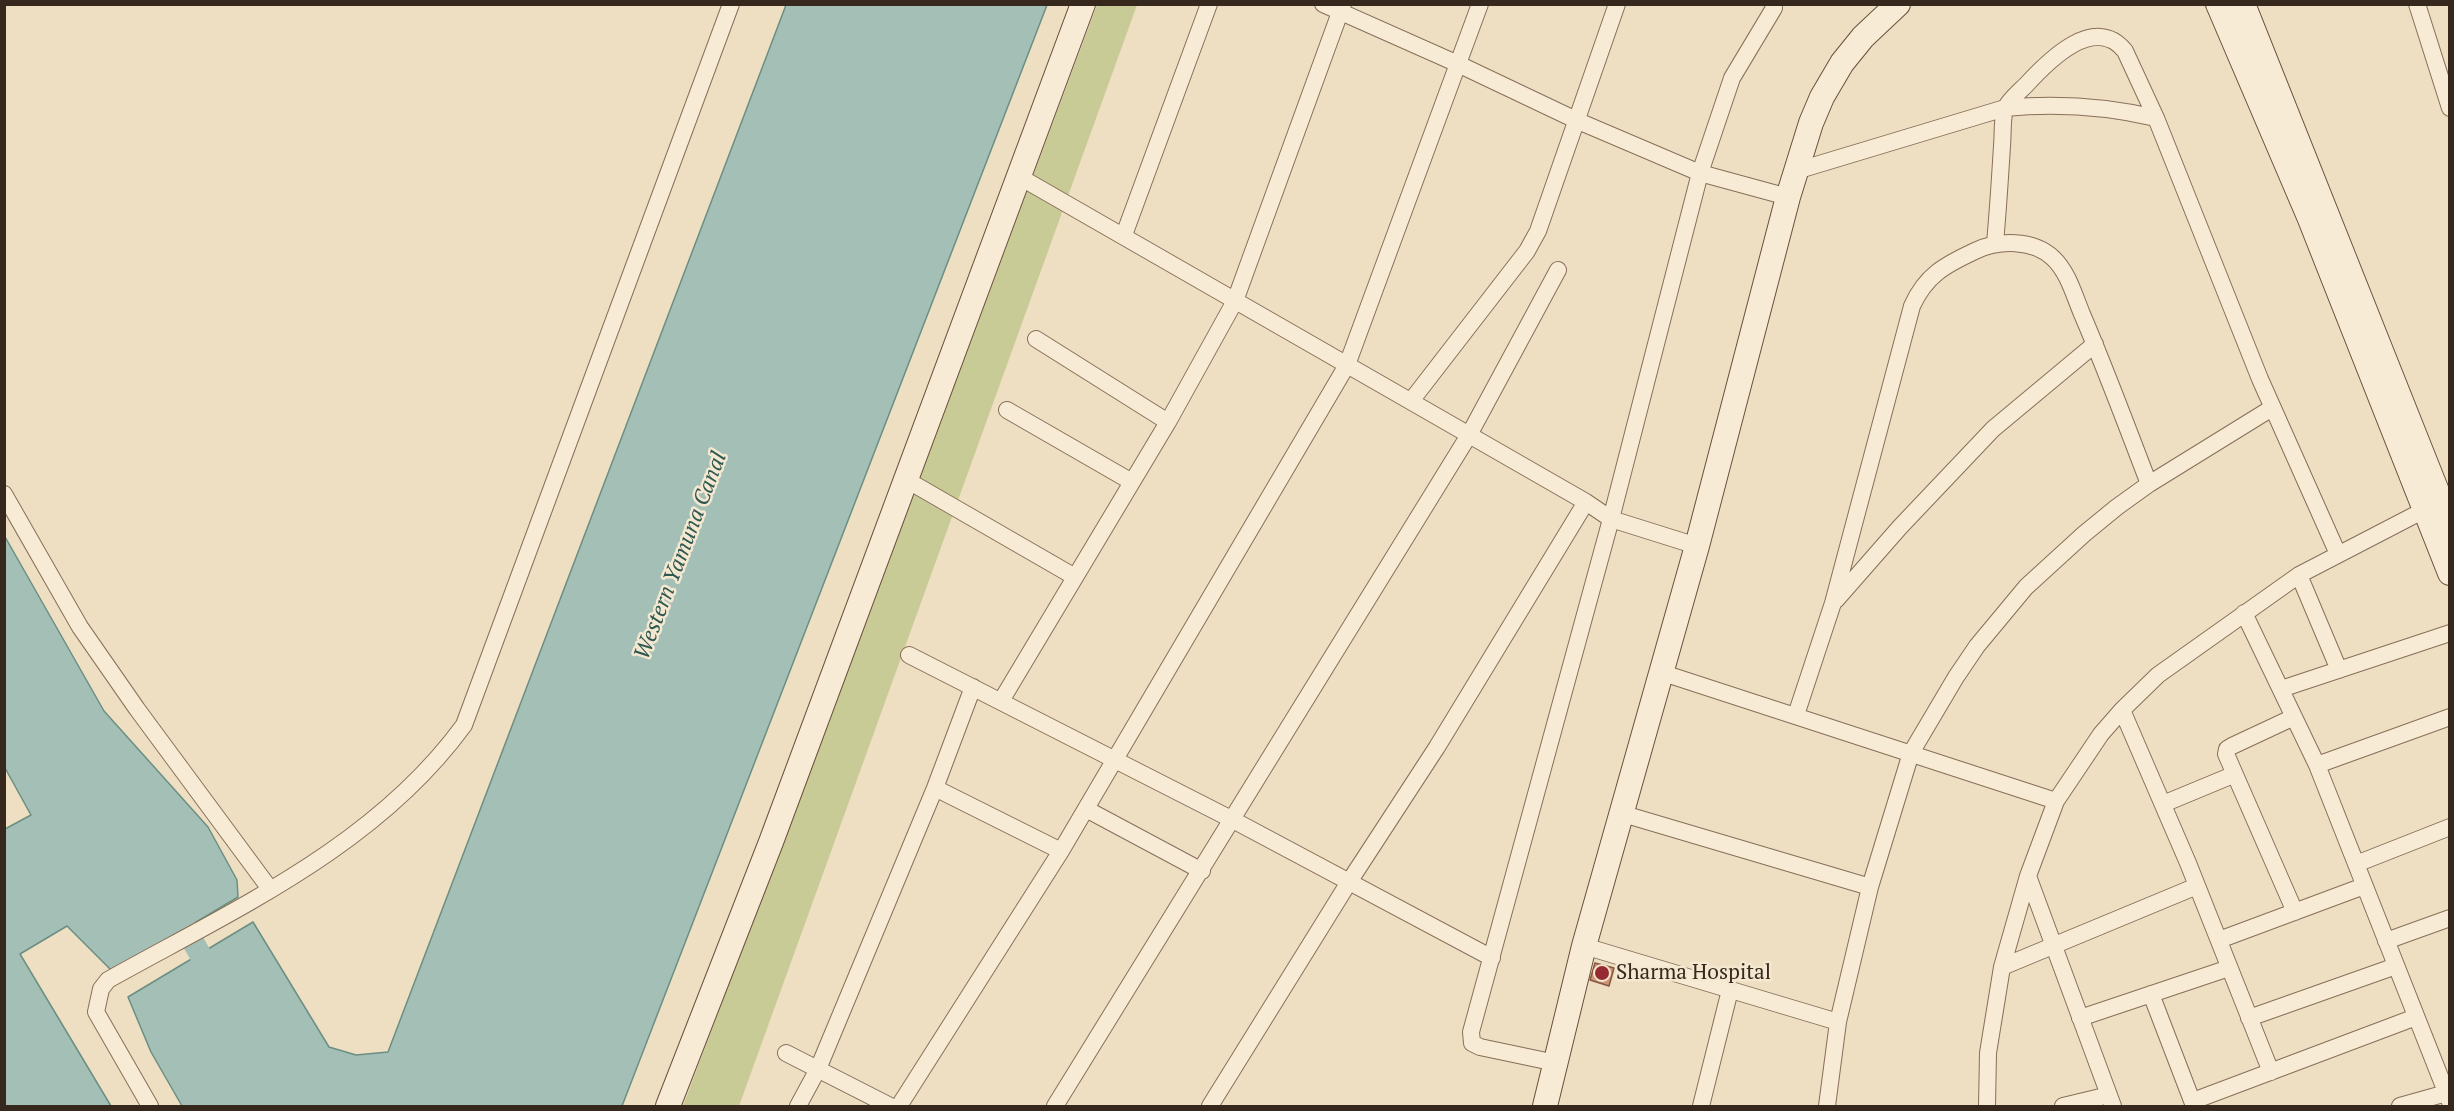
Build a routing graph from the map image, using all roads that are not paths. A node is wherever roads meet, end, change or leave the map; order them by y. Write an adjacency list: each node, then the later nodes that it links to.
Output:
1 (731, 4): 79 (street)
2 (1083, 4): 20 (street)
3 (1209, 4): 22 (street)
4 (1323, 4): 12 (street)
5 (1480, 4): 13 (street)
6 (1617, 4): 17 (street)
7 (1773, 4): 19 (street)
8 (1898, 4): 18 (street)
9 (2218, 4): 39 (street)
10 (2243, 4): 39 (street)
11 (2417, 4): 15 (street)
12 (1342, 8): 13 (street); 25 (street)
13 (1458, 64): 17 (street); 28 (street)
14 (2005, 108): 16 (street); 16 (street); 18 (street); 23 (street)
15 (2450, 108)
16 (2156, 118): 30 (street)
17 (1578, 121): 19 (street); 29 (street)
18 (1796, 171): 21 (street)
19 (1700, 173): 21 (street); 40 (street)
20 (1018, 176): 22 (street); 34 (street)
21 (1788, 197): 42 (street)
22 (1124, 235): 25 (street)
23 (1995, 243): 27 (street); 47 (street)
24 (1558, 270): 33 (street)
25 (1235, 300): 28 (street); 32 (street)
26 (1036, 339): 32 (street)
27 (2095, 344): 36 (street); 47 (street)
28 (1347, 365): 29 (street); 61 (street)
29 (1411, 400): 33 (street)
30 (2272, 408): 36 (street); 43 (street)
31 (1007, 410): 35 (street)
32 (1168, 422): 35 (street)
33 (1469, 435): 38 (street); 69 (street)
34 (905, 479): 46 (street); 104 (street)
35 (1132, 482): 46 (street)
36 (2149, 484): 60 (street)
37 (4, 494): 79 (street)
38 (1586, 502): 40 (street); 75 (street)
39 (2433, 506): 41 (street); 43 (street); 44 (street)
40 (1611, 519): 42 (street); 86 (street)
41 (2450, 524)
42 (1697, 546): 52 (street)
43 (2338, 554): 45 (street)
44 (2450, 573)
45 (2299, 575): 48 (street); 51 (street)
46 (1075, 577): 55 (street)
47 (1833, 603): 57 (street)
48 (2244, 613): 54 (street); 56 (street)
49 (2450, 633): 51 (street)
50 (909, 655): 53 (street)
51 (2339, 670): 54 (street)
52 (1660, 672): 57 (street); 68 (street)
53 (973, 687): 55 (street); 64 (street)
54 (2282, 689): 58 (street)
55 (1001, 701): 61 (street)
56 (2122, 710): 65 (street); 66 (street)
57 (1796, 715): 60 (street)
58 (2295, 717): 62 (street); 63 (street)
59 (2450, 717): 62 (street)
60 (1911, 753): 65 (street); 78 (street)
61 (1116, 761): 67 (street); 69 (street)
62 (2317, 765): 72 (street)
63 (2233, 775): 66 (street); 80 (street)
64 (935, 788): 71 (street); 98 (street)
65 (2056, 801): 74 (street)
66 (2163, 804): 76 (street)
67 (1086, 809): 71 (street); 73 (street)
68 (1620, 813): 78 (street); 84 (street)
69 (1233, 820): 73 (street); 75 (street)
70 (2450, 827): 72 (street)
71 (1061, 851): 107 (street)
72 (2356, 864): 77 (street)
73 (1202, 871): 108 (street)
74 (2028, 876): 85 (street); 88 (street)
75 (1348, 882): 86 (street); 109 (street)
76 (2198, 886): 82 (street); 85 (street)
77 (2364, 886): 80 (street); 83 (street)
78 (1870, 887): 95 (street)
79 (270, 889): 103 (street)
80 (2295, 912): 82 (street)
81 (2450, 918): 83 (street)
82 (2219, 940): 89 (street)
83 (2386, 941): 87 (street)
84 (1584, 946): 90 (street); 97 (street)
85 (2053, 947): 88 (street); 93 (street)
86 (1492, 958): 97 (street)
87 (2396, 966): 92 (street); 94 (street)
88 (2002, 967): 113 (street)
89 (2229, 968): 91 (street); 94 (street)
90 (1730, 990): 95 (street); 111 (street)
91 (2151, 994): 93 (street); 102 (street)
92 (2416, 1017): 99 (street); 100 (street)
93 (2080, 1018): 101 (street)
94 (2249, 1018): 99 (street)
95 (1838, 1022): 112 (street)
96 (786, 1053): 98 (street)
97 (1556, 1063): 110 (street)
98 (818, 1069): 105 (street); 106 (street)
99 (2271, 1072): 102 (street)
100 (2448, 1096): 115 (street)
101 (2111, 1101): 114 (street)
102 (2193, 1104)
103 (150, 1107)
104 (668, 1107)
105 (798, 1107)
106 (890, 1107)
107 (899, 1107)
108 (1055, 1107)
109 (1210, 1107)
110 (1545, 1107)
111 (1701, 1107)
112 (1827, 1107)
113 (1987, 1107)
114 (2063, 1107)
115 (2400, 1107)

